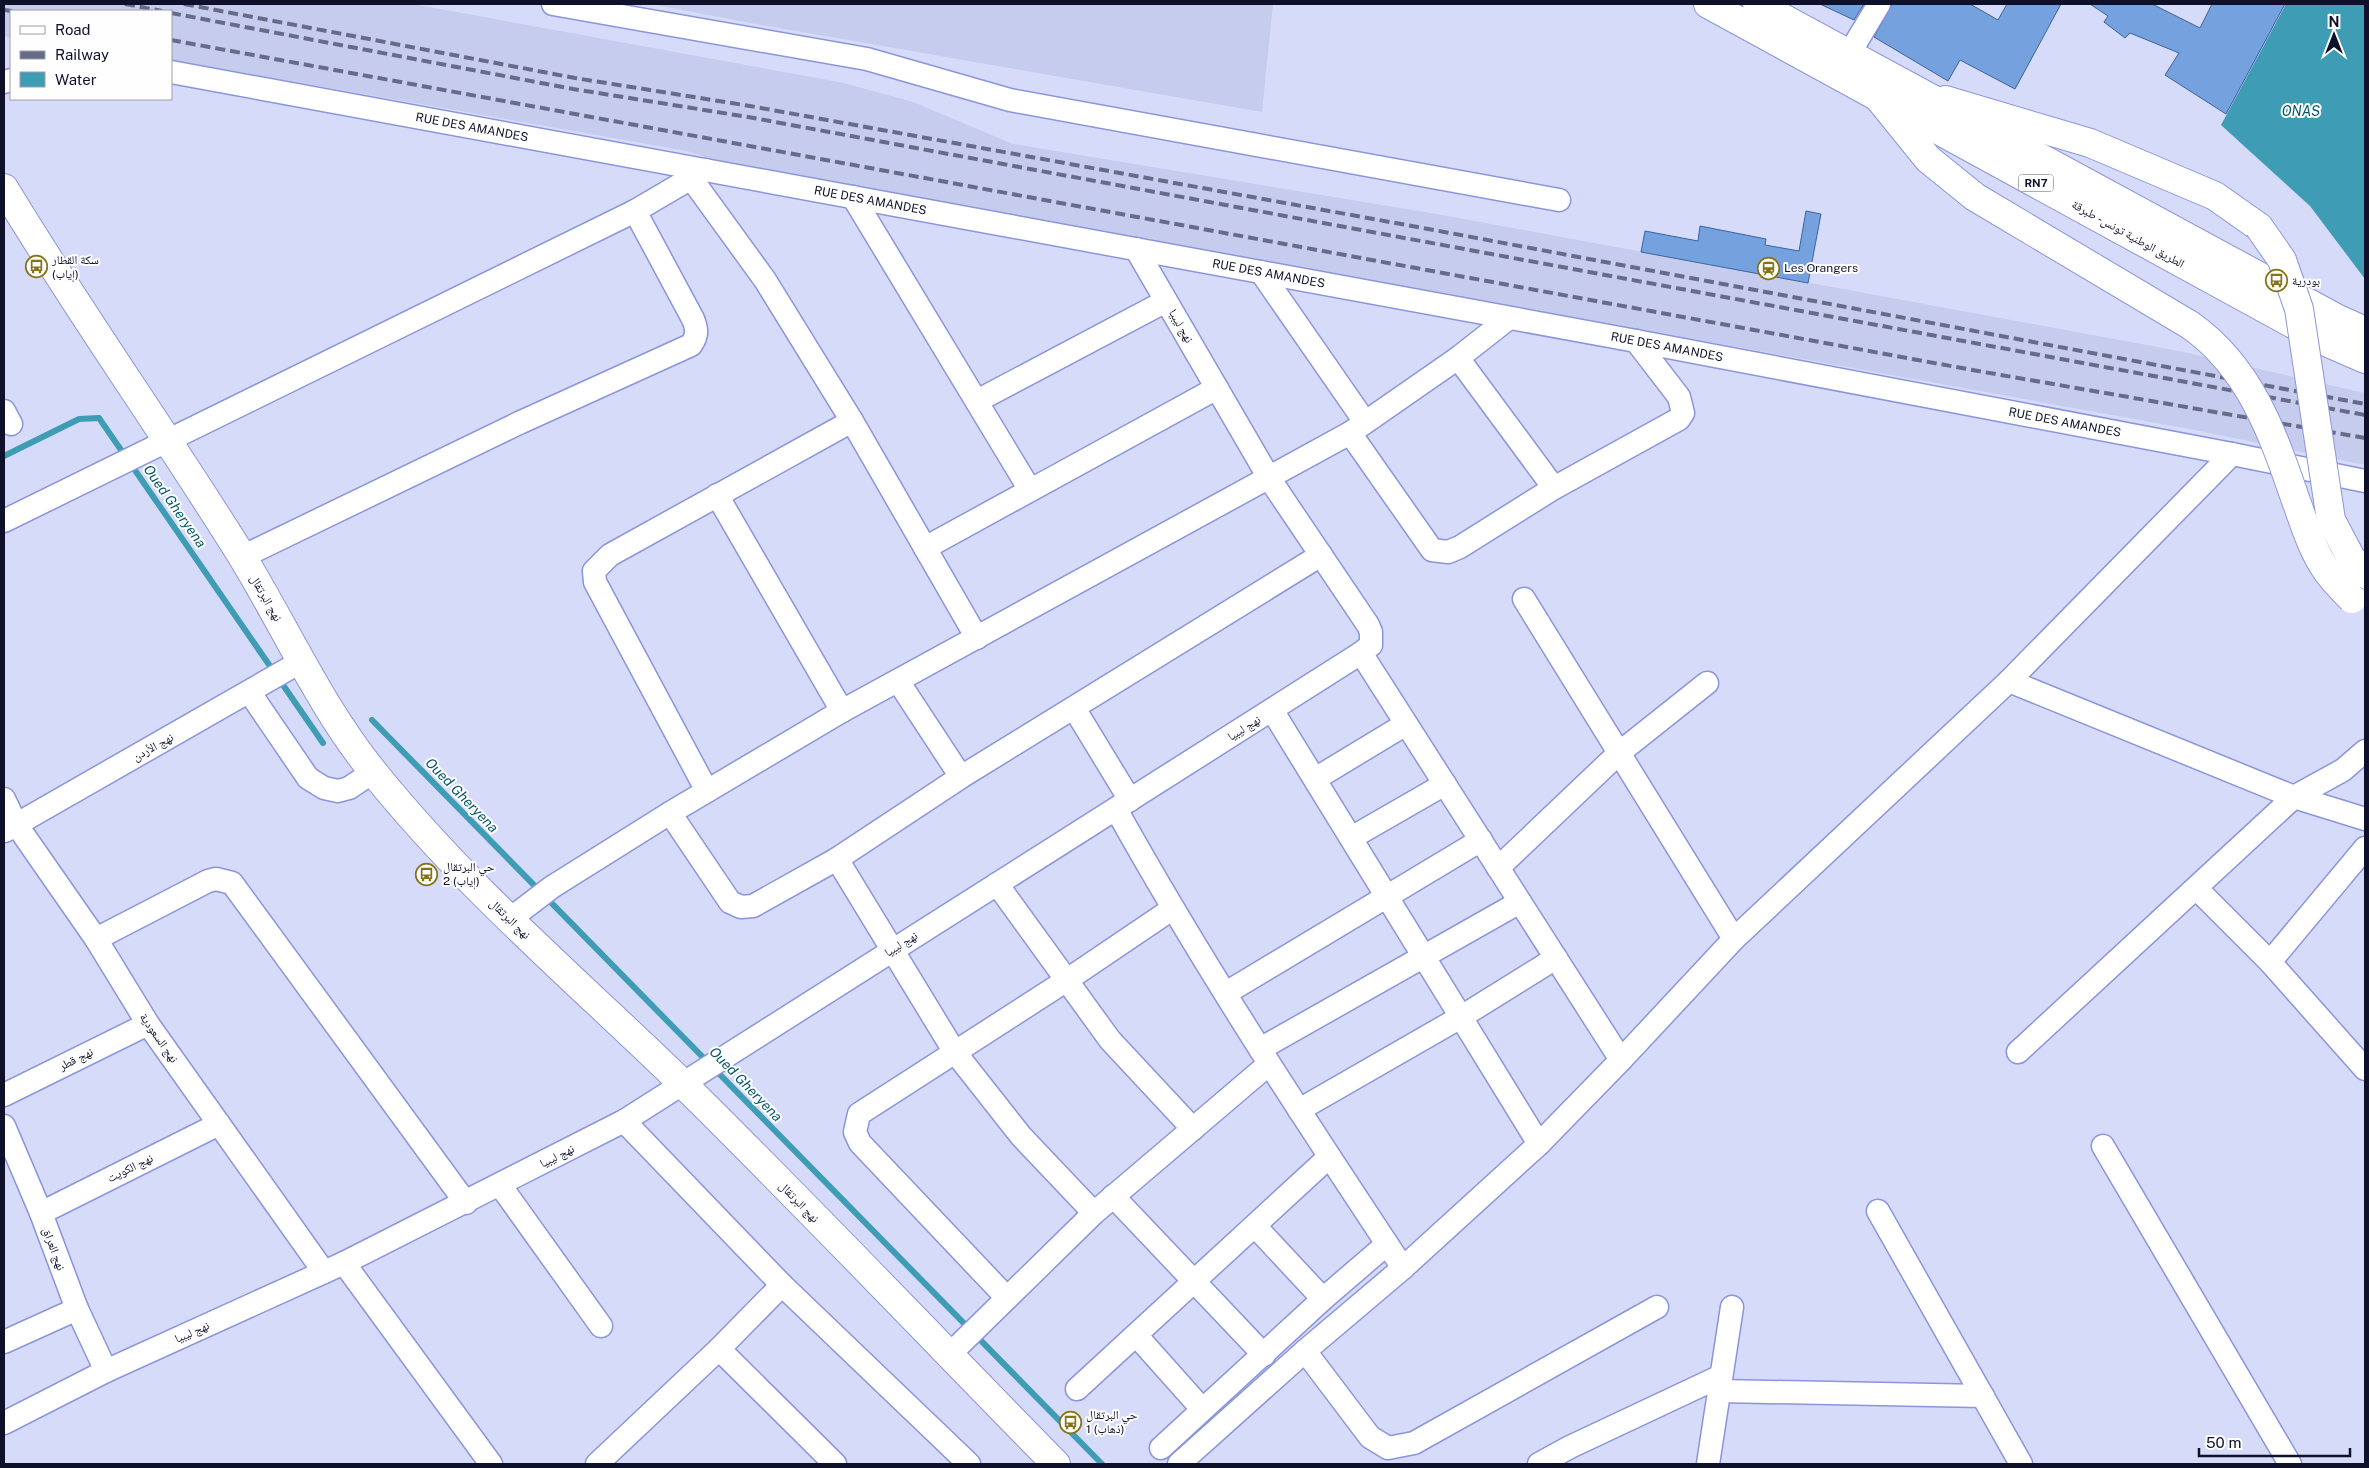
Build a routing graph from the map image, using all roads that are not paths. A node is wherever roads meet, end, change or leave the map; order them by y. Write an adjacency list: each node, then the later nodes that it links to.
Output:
1 (553, 4): 12 (street)
2 (1708, 4): 8 (street, الطريق الوطنية تونس - طبرقة / RN7)
3 (1757, 4): 5 (street, الطريق الوطنية تونس - طبرقة / RN7)
4 (1879, 4): 5 (street)
5 (1849, 54): 7 (street, الطريق الوطنية تونس - طبرقة / RN7)
6 (172, 72): 9 (street, RUE DES AMANDES)
7 (1911, 88): 18 (street, الطريق الوطنية تونس - طبرقة / RN7); 37 (street, bridge)
8 (1877, 96): 21 (street, الطريق الوطنية تونس - طبرقة / RN7); 39 (street, bridge)
9 (698, 174): 11 (street, RUE DES AMANDES); 13 (street); 24 (street)
10 (4, 188): 26 (street, نهج البرتقال)
11 (853, 197): 14 (street, RUE DES AMANDES); 23 (street)
12 (1559, 200)
13 (635, 211): 26 (street); 36 (street)
14 (1136, 249): 15 (street, RUE DES AMANDES); 16 (street, نهج ليبيا)
15 (1261, 272): 17 (street, RUE DES AMANDES); 25 (street)
16 (1166, 300): 22 (street, نهج ليبيا); 23 (street)
17 (1509, 318): 19 (street, RUE DES AMANDES); 20 (street)
18 (2365, 331)
19 (1636, 341): 27 (street, RUE DES AMANDES); 30 (street)
20 (1458, 358): 25 (street); 30 (street)
21 (2365, 359)
22 (1217, 388): 28 (street, نهج ليبيا); 31 (street)
23 (977, 401): 31 (street)
24 (852, 421): 32 (street); 34 (street)
25 (1358, 428): 28 (street); 30 (street)
26 (162, 443): 33 (street); 36 (street, نهج البرتقال)
27 (2232, 454): 29 (street, RUE DES AMANDES); 44 (street)
28 (1269, 478): 35 (street, نهج ليبيا); 40 (street)
29 (2365, 481)
30 (1554, 488)
31 (1030, 490): 34 (street)
32 (717, 495): 49 (street); 57 (street)
33 (4, 521)
34 (925, 548): 40 (street)
35 (1321, 555): 41 (street, نهج ليبيا); 47 (street)
36 (242, 556): 42 (street, نهج البرتقال)
37 (2365, 574)
38 (1524, 599): 52 (street)
39 (2359, 604)
40 (977, 638): 43 (street)
41 (1361, 653): 48 (street, نهج ليبيا); 50 (street)
42 (300, 663): 46 (street, نهج الأردن); 53 (street, نهج البرتقال)
43 (898, 681): 49 (street); 54 (street)
44 (2009, 681): 58 (street); 76 (street)
45 (1706, 683): 52 (street)
46 (260, 687): 53 (street); 63 (street, نهج الأردن)
47 (1074, 708): 54 (street); 60 (street)
48 (1272, 710): 55 (street); 60 (street, نهج ليبيا)
49 (842, 711): 57 (street)
50 (1406, 724): 55 (street); 56 (street)
51 (2365, 751): 58 (street)
52 (1619, 752): 68 (street); 76 (street)
53 (373, 772): 74 (street, نهج البرتقال)
54 (961, 777): 67 (street)
55 (1315, 779): 64 (street)
56 (1445, 784): 64 (street); 65 (street)
57 (707, 791): 61 (street)
58 (2294, 798): 62 (street); 70 (street)
59 (4, 799): 63 (street, نهج السعودية)
60 (1123, 804): 69 (street, نهج ليبيا); 73 (street)
61 (670, 813): 67 (street); 74 (street)
62 (2365, 819)
63 (10, 827): 75 (street, نهج السعودية)
64 (1351, 838): 71 (street)
65 (1480, 840): 68 (street); 71 (street)
66 (2365, 848): 80 (street)
67 (837, 859): 77 (street)
68 (1498, 868): 72 (street)
69 (997, 884): 77 (street, نهج ليبيا); 81 (street)
70 (2197, 889): 80 (street); 86 (street)
71 (1386, 897): 78 (street); 82 (street)
72 (1520, 902): 78 (street); 79 (street)
73 (1172, 909): 81 (street); 82 (street)
74 (510, 919): 90 (street, نهج البرتقال)
75 (96, 938): 84 (street, نهج السعودية); 103 (street)
76 (1734, 939): 88 (street)
77 (893, 950): 85 (street); 90 (street, نهج ليبيا)
78 (1422, 956): 83 (street); 87 (street)
79 (1556, 958): 83 (street); 88 (street)
80 (2270, 962): 89 (street)
81 (1067, 980): 85 (street); 96 (street)
82 (1226, 993): 87 (street)
83 (1461, 1017): 92 (street); 97 (street)
84 (148, 1024): 91 (street, نهج قطر); 94 (street, نهج السعودية)
85 (954, 1051): 106 (street); 114 (street)
86 (2018, 1052)
87 (1264, 1057): 92 (street); 96 (street)
88 (1621, 1060): 97 (street)
89 (2364, 1065)
90 (689, 1079): 93 (street, نهج ليبيا); 121 (street, نهج البرتقال)
91 (4, 1095)
92 (1299, 1110): 99 (street)
93 (624, 1121): 101 (street, نهج ليبيا); 112 (street)
94 (220, 1124): 105 (street, نهج الكويت); 109 (street, نهج السعودية)
95 (4, 1126): 100 (street, نهج العراق)
96 (1192, 1129): 102 (street)
97 (1539, 1144): 110 (street)
98 (2103, 1146): 141 (street)
99 (1329, 1157): 107 (street); 108 (street)
100 (11, 1169): 105 (street, نهج العراق)
101 (500, 1186): 103 (street, نهج ليبيا); 118 (street)
102 (1113, 1196): 106 (street); 111 (street)
103 (466, 1202): 109 (street, نهج ليبيا)
104 (1878, 1211): 128 (street)
105 (41, 1213): 117 (street, نهج العراق)
106 (1094, 1213): 114 (street)
107 (1255, 1226): 111 (street); 113 (street)
108 (1387, 1244): 110 (street); 113 (street)
109 (334, 1267): 125 (street, نهج ليبيا); 132 (street, نهج السعودية)
110 (1403, 1268): 123 (street)
111 (1194, 1282): 119 (street); 124 (street)
112 (782, 1285): 122 (street); 135 (street)
113 (1323, 1299): 124 (street)
114 (1002, 1303): 121 (street)
115 (1657, 1307): 123 (street)
116 (1732, 1307): 126 (street)
117 (77, 1309): 120 (street); 125 (street, نهج العراق)
118 (601, 1326)
119 (1136, 1335): 127 (street); 129 (street)
120 (4, 1342)
121 (956, 1348): 136 (street, نهج البرتقال)
122 (719, 1349): 133 (street); 134 (street)
123 (1305, 1351): 137 (street)
124 (1264, 1355): 129 (street)
125 (106, 1371): 130 (street, نهج ليبيا)
126 (1720, 1384): 128 (street); 138 (street); 139 (street)
127 (1077, 1388)
128 (1984, 1396): 140 (street)
129 (1202, 1409): 131 (street)
130 (4, 1423)
131 (1161, 1448)
132 (491, 1464)
133 (597, 1464)
134 (835, 1464)
135 (969, 1464)
136 (1056, 1464)
137 (1179, 1464)
138 (1539, 1464)
139 (1708, 1464)
140 (2021, 1464)
141 (2290, 1464)

